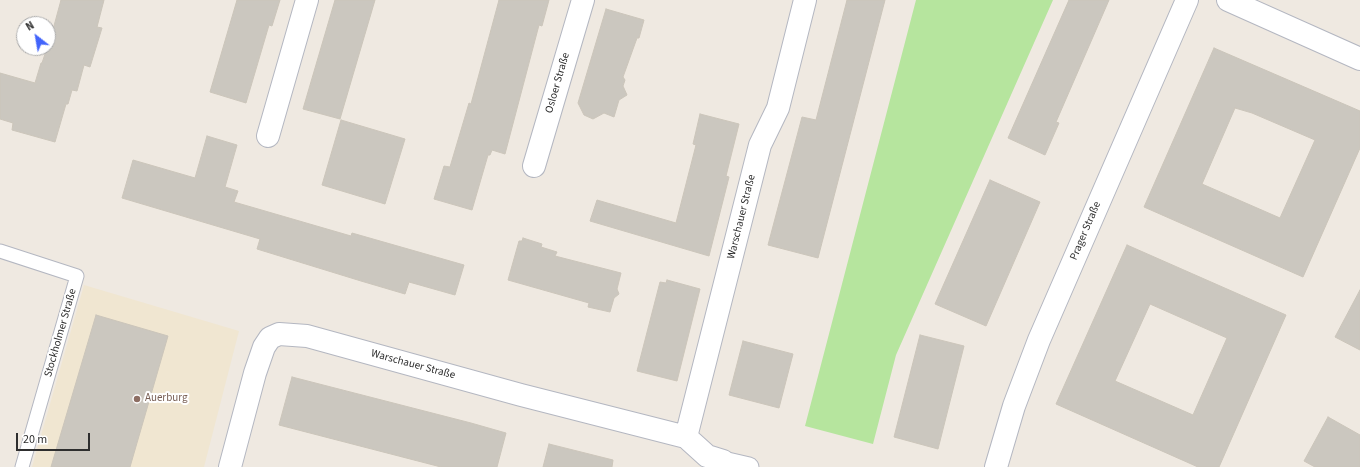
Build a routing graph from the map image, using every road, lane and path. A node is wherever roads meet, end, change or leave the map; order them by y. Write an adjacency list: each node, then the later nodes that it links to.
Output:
1 (307, 0): 7 (street)
2 (583, 0): 8 (street, Osloer Straße)
3 (805, 0): 10 (street, Warschauer Straße)
4 (1187, 0): 15 (street, Prager Straße)
5 (1228, 0): 6 (street)
6 (1360, 59)
7 (268, 136)
8 (534, 166)
9 (0, 251): 12 (lane, Stockholmer Straße)
10 (686, 438): 11 (street, Warschauer Straße); 13 (street, Warschauer Straße)
11 (723, 461): 14 (street, Warschauer Straße)
12 (22, 467)
13 (230, 467)
14 (749, 467)
15 (996, 467)

